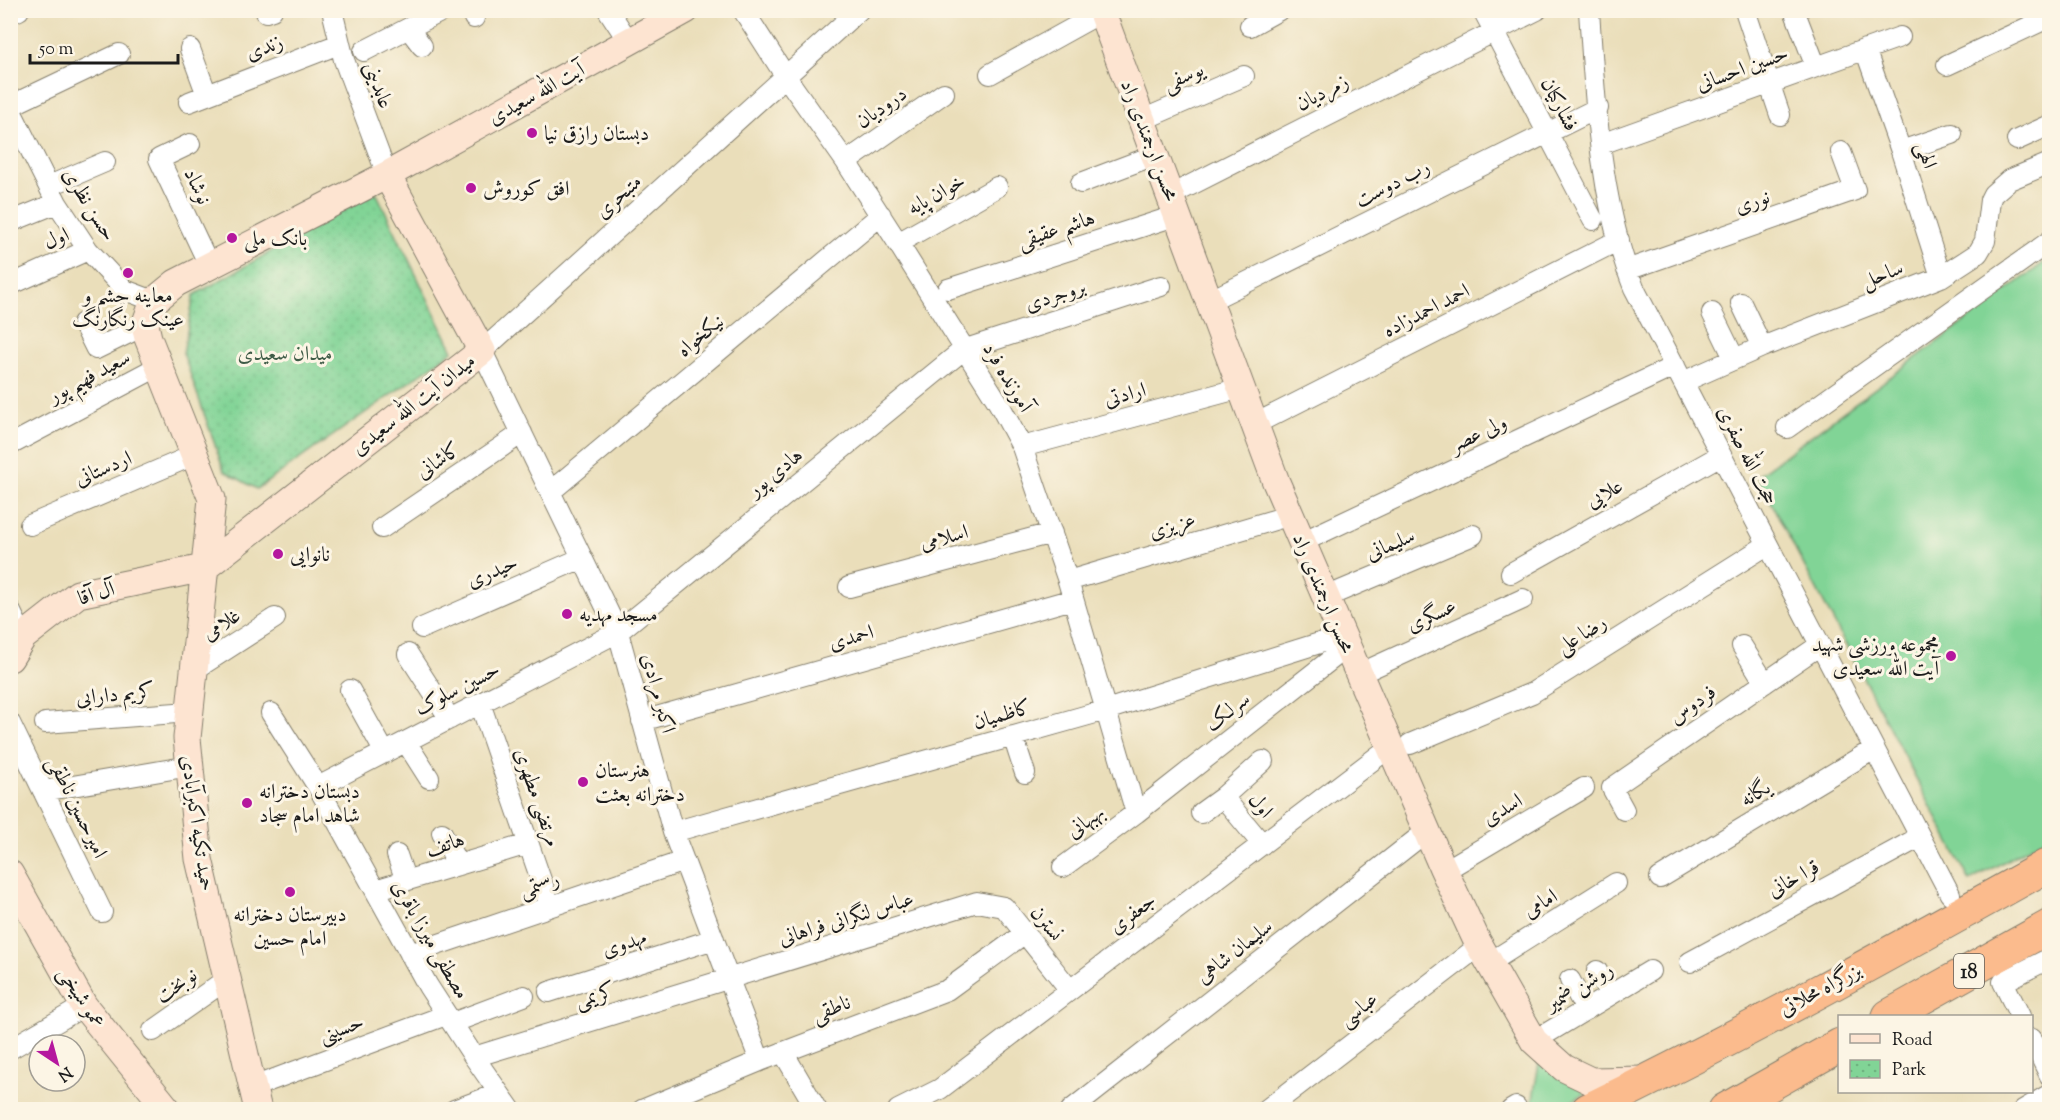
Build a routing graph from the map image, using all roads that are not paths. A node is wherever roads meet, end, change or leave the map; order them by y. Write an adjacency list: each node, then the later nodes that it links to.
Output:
1 (19, 10): 16 (street)
2 (332, 10): 23 (street, عابدینی)
3 (444, 10): 19 (street)
4 (608, 10): 22 (street)
5 (686, 10): 22 (main road, آیت الله سعیدی)
6 (742, 10): 33 (street, آموزنده فرد)
7 (859, 10): 33 (street, متبحری)
8 (1279, 10): 18 (street)
9 (1483, 10): 20 (street, فشارکیان)
10 (1537, 10): 20 (street, زمردیان)
11 (1608, 10): 17 (street)
12 (1745, 10): 34 (street)
13 (1794, 10): 30 (street)
14 (1101, 11): 31 (street); 39 (main road, محسن ارجمندی راد)
15 (2049, 13): 29 (street)
16 (10, 14)
17 (1589, 14): 37 (street, حجت الله صفری)
18 (1250, 26)
19 (409, 28): 24 (street); 27 (street)
20 (1494, 32): 41 (street, فشارکیان); 56 (street, زمردیان)
21 (1900, 37): 26 (street, حسین احسانی)
22 (628, 42): 52 (main road, آیت الله سعیدی)
23 (339, 44): 25 (street, زندی); 52 (street, عابدینی)
24 (422, 46)
25 (190, 49)
26 (1865, 49): 30 (street, حسین احسانی); 46 (street, الهی)
27 (363, 51)
28 (120, 54): 36 (street)
29 (1947, 65)
30 (1816, 67): 34 (street, حسین احسانی)
31 (990, 74)
32 (1244, 76): 39 (street, یوسفی)
33 (786, 77): 50 (street, آموزنده فرد); 77 (street, متبحری)
34 (1768, 84): 38 (street); 45 (street, حسین احسانی)
35 (944, 93): 50 (street, درودیان)
36 (10, 107): 55 (street, حسن نظری)
37 (1598, 108): 41 (street, رب دوست); 45 (street, حجت الله صفری)
38 (1780, 116)
39 (1142, 120): 48 (main road, محسن ارجمندی راد)
40 (2049, 125): 43 (street)
41 (1547, 132): 58 (street, فشارکیان); 70 (street, رب دوست)
42 (1952, 134): 46 (street)
43 (2017, 140)
44 (190, 144): 64 (street, نوشاد)
45 (1601, 144): 60 (street, حجت الله صفری)
46 (1901, 151): 66 (street, الهی)
47 (1841, 152): 65 (street, نوری)
48 (1155, 155): 53 (street); 56 (main road, محسن ارجمندی راد)
49 (105, 162): 55 (street)
50 (846, 162): 57 (street, آموزنده فرد)
51 (2049, 163): 66 (street, ساحل)
52 (387, 175): 64 (main road); 77 (main road, میدان آیت الله سعیدی)
53 (1081, 183)
54 (997, 188): 62 (street, خوان پایه)
55 (53, 194): 59 (street); 63 (street, حسن نظری)
56 (1174, 205): 69 (street, هاشم عقیقی); 70 (main road, محسن ارجمندی راد)
57 (881, 215): 62 (street, آموزنده فرد); 89 (street, نیکخواه)
58 (1593, 220)
59 (10, 222)
60 (1618, 240): 65 (street, حجت الله صفری); 82 (street, احمد احمدزاده)
61 (2049, 241): 83 (street)
62 (898, 243): 76 (street, آموزنده فرد)
63 (87, 250): 67 (street, اول); 72 (street, حسن نظری)
64 (209, 265): 72 (main road)
65 (1627, 270): 80 (street, حجت الله صفری)
66 (1941, 277): 75 (street, ساحل)
67 (10, 285)
68 (1161, 286): 76 (street, بروجردی)
69 (948, 289)
70 (1209, 301): 81 (main road, محسن ارجمندی راد)
71 (1741, 303): 75 (street)
72 (150, 313): 74 (street); 79 (main road)
73 (1713, 313): 78 (street)
74 (83, 323)
75 (1762, 347): 78 (street, ساحل)
76 (963, 350): 86 (street, آموزنده فرد); 107 (street, هادی پور)
77 (482, 351): 84 (street, اکبر مرادی); 98 (main road, میدان آیت الله سعیدی)
78 (1734, 358): 80 (street, ساحل)
79 (159, 366): 85 (street, سعید فهیم پور); 87 (main road)
80 (1679, 374): 88 (street, حجت الله صفری); 95 (street, ولی عصر)
81 (1241, 388): 82 (main road, محسن ارجمندی راد); 86 (street, ارادتی)
82 (1255, 424): 90 (main road, محسن ارجمندی راد)
83 (1787, 428)
84 (522, 433): 89 (street, اکبر مرادی); 92 (street, کاشانی)
85 (12, 439)
86 (1022, 447): 93 (street, آموزنده فرد)
87 (194, 455): 91 (street, اردستانی); 98 (main road)
88 (1721, 455): 96 (street, حجت الله صفری); 99 (street, علایی)
89 (550, 492): 97 (street, اکبر مرادی)
90 (1291, 515): 95 (main road, محسن ارجمندی راد); 101 (street, عزیزی)
91 (30, 525)
92 (382, 528)
93 (1052, 532): 100 (street, اسلامی); 101 (street, آموزنده فرد)
94 (1473, 535): 102 (street, سلیمانی)
95 (1302, 542): 102 (main road, محسن ارجمندی راد)
96 (1767, 545): 109 (street, حجت الله صفری); 127 (street, رضا علی)
97 (582, 558): 106 (street, حیدری); 107 (street, اکبر مرادی)
98 (204, 568): 111 (main road, آل آقا); 113 (main road, حمید تکیه اکبرآبادی)
99 (1511, 573)
100 (849, 587)
101 (1070, 590): 118 (street, آموزنده فرد); 122 (street, احمدی)
102 (1326, 597): 108 (main road, محسن ارجمندی راد)
103 (1523, 599): 114 (street, عسگری)
104 (10, 610): 111 (street)
105 (275, 618): 113 (street, غلامی)
106 (422, 628)
107 (618, 632): 117 (street, حسین سلوک); 122 (street, اکبر مرادی)
108 (1345, 641): 114 (main road, محسن ارجمندی راد); 118 (street, کاظمیان); 139 (street, سرلک)
109 (1820, 645): 115 (street, فردوس); 128 (street, حجت الله صفری)
110 (1742, 646): 115 (street)
111 (17, 647)
112 (408, 654): 121 (street)
113 (194, 670): 119 (main road, حمید تکیه اکبرآبادی)
114 (1359, 674): 127 (main road, محسن ارجمندی راد)
115 (1765, 683): 138 (street, فردوس)
116 (350, 690): 129 (street)
117 (480, 703): 121 (street, حسین سلوک); 145 (street, مرتضی مطهری)
118 (1106, 710): 125 (street, کاظمیان); 139 (street, آموزنده فرد)
119 (189, 712): 124 (street, کریم دارابی); 131 (main road, حمید تکیه اکبرآبادی)
120 (271, 713): 134 (street, مصطفی میرزا باقری)
121 (450, 719): 126 (street, حسین سلوک)
122 (642, 721): 142 (street, اکبر مرادی)
123 (10, 723): 136 (street, امیرحسین ناطقی)
124 (45, 723)
125 (1013, 736): 132 (street); 142 (street, کاظمیان)
126 (406, 742): 129 (street, حسین سلوک); 133 (street)
127 (1400, 746): 141 (main road, محسن ارجمندی راد); 146 (street, جعفری)
128 (1874, 749): 144 (street, حجت الله صفری); 154 (street, یگانه)
129 (385, 753): 134 (street, حسین سلوک)
130 (1263, 761): 137 (street)
131 (190, 766): 136 (street); 171 (main road, حمید تکیه اکبرآبادی)
132 (1025, 773)
133 (429, 778)
134 (318, 787): 157 (street, مصطفی میرزا باقری)
135 (1584, 788): 152 (street, اسدی)
136 (43, 791): 161 (street, امیرحسین ناطقی)
137 (1223, 797): 140 (street); 146 (street, اول)
138 (1624, 810)
139 (1136, 813): 151 (street, بهبهانی)
140 (1201, 813)
141 (1426, 831): 152 (main road, محسن ارجمندی راد); 202 (street, سلیمان شاهی)
142 (673, 832): 148 (street, اکبر مرادی)
143 (442, 833): 150 (street)
144 (1920, 837): 158 (street, حجت الله صفری); 168 (street, قرا خانی)
145 (528, 844): 150 (street, هاتف); 160 (street, مرتضی مطهری)
146 (1262, 844): 174 (street, جعفری)
147 (397, 855): 155 (street)
148 (684, 861): 160 (street, رستمی); 164 (street, اکبر مرادی)
149 (2049, 864): 192 (highway, بزرگراه محلاتی)
150 (458, 865): 155 (street, هاتف)
151 (1063, 867)
152 (1444, 871): 166 (main road, محسن ارجمندی راد)
153 (10, 874): 178 (main road, عمو شیخی)
154 (1660, 878)
155 (406, 881): 157 (street, هاتف)
156 (1616, 883): 166 (street, امامی)
157 (375, 890): 165 (street, مصطفی میرزا باقری)
158 (1950, 894)
159 (977, 902): 163 (street, نسترن); 172 (street, عباس لنگرانی فراهانی)
160 (550, 906): 165 (street, رستمی)
161 (102, 912)
162 (2049, 926): 180 (highway, 18)
163 (1025, 933): 174 (street, نسترن); 188 (street, ناطقی)
164 (714, 939): 172 (street, اکبر مرادی); 175 (street, مهدوی)
165 (410, 954): 182 (street, مصطفی میرزا باقری)
166 (1484, 954): 184 (main road, محسن ارجمندی راد); 203 (street, عباسی)
167 (2049, 958): 181 (street)
168 (1690, 962)
169 (1597, 971): 176 (street)
170 (1650, 971): 176 (street, روشن ضمیر)
171 (227, 979): 183 (street, نوبخت); 195 (main road, حمید تکیه اکبرآبادی)
172 (730, 979): 189 (street, کریمی); 190 (street, اکبر مرادی)
173 (1570, 980): 179 (street)
174 (1070, 990): 201 (street, جعفری)
175 (549, 993)
176 (1610, 995): 179 (street, روشن ضمیر)
177 (525, 996): 182 (street)
178 (84, 1006): 187 (street); 196 (main road, عمو شیخی)
179 (1586, 1010): 184 (street, روشن ضمیر)
180 (1893, 1015)
181 (2019, 1015)
182 (449, 1019): 189 (street, مصطفی میرزا باقری); 195 (street, حسینی)
183 (153, 1031)
184 (1534, 1041): 192 (main road, محسن ارجمندی راد)
185 (2033, 1043): 191 (street)
186 (1838, 1046): 205 (highway)
187 (10, 1049)
188 (783, 1052): 190 (street, ناطقی); 200 (street)
189 (474, 1057): 193 (street, مصطفی میرزا باقری)
190 (760, 1061): 199 (street, ناطقی)
191 (2049, 1076)
192 (1649, 1080): 204 (highway, بزرگراه محلاتی)
193 (499, 1093): 197 (street); 198 (street, مصطفی میرزا باقری)
194 (2049, 1094): 206 (street)
195 (255, 1098)
196 (168, 1110)
197 (454, 1110)
198 (511, 1110)
199 (642, 1110)
200 (817, 1110)
201 (898, 1110)
202 (1071, 1110)
203 (1266, 1110)
204 (1588, 1110)
205 (1725, 1110)
206 (2023, 1110)

